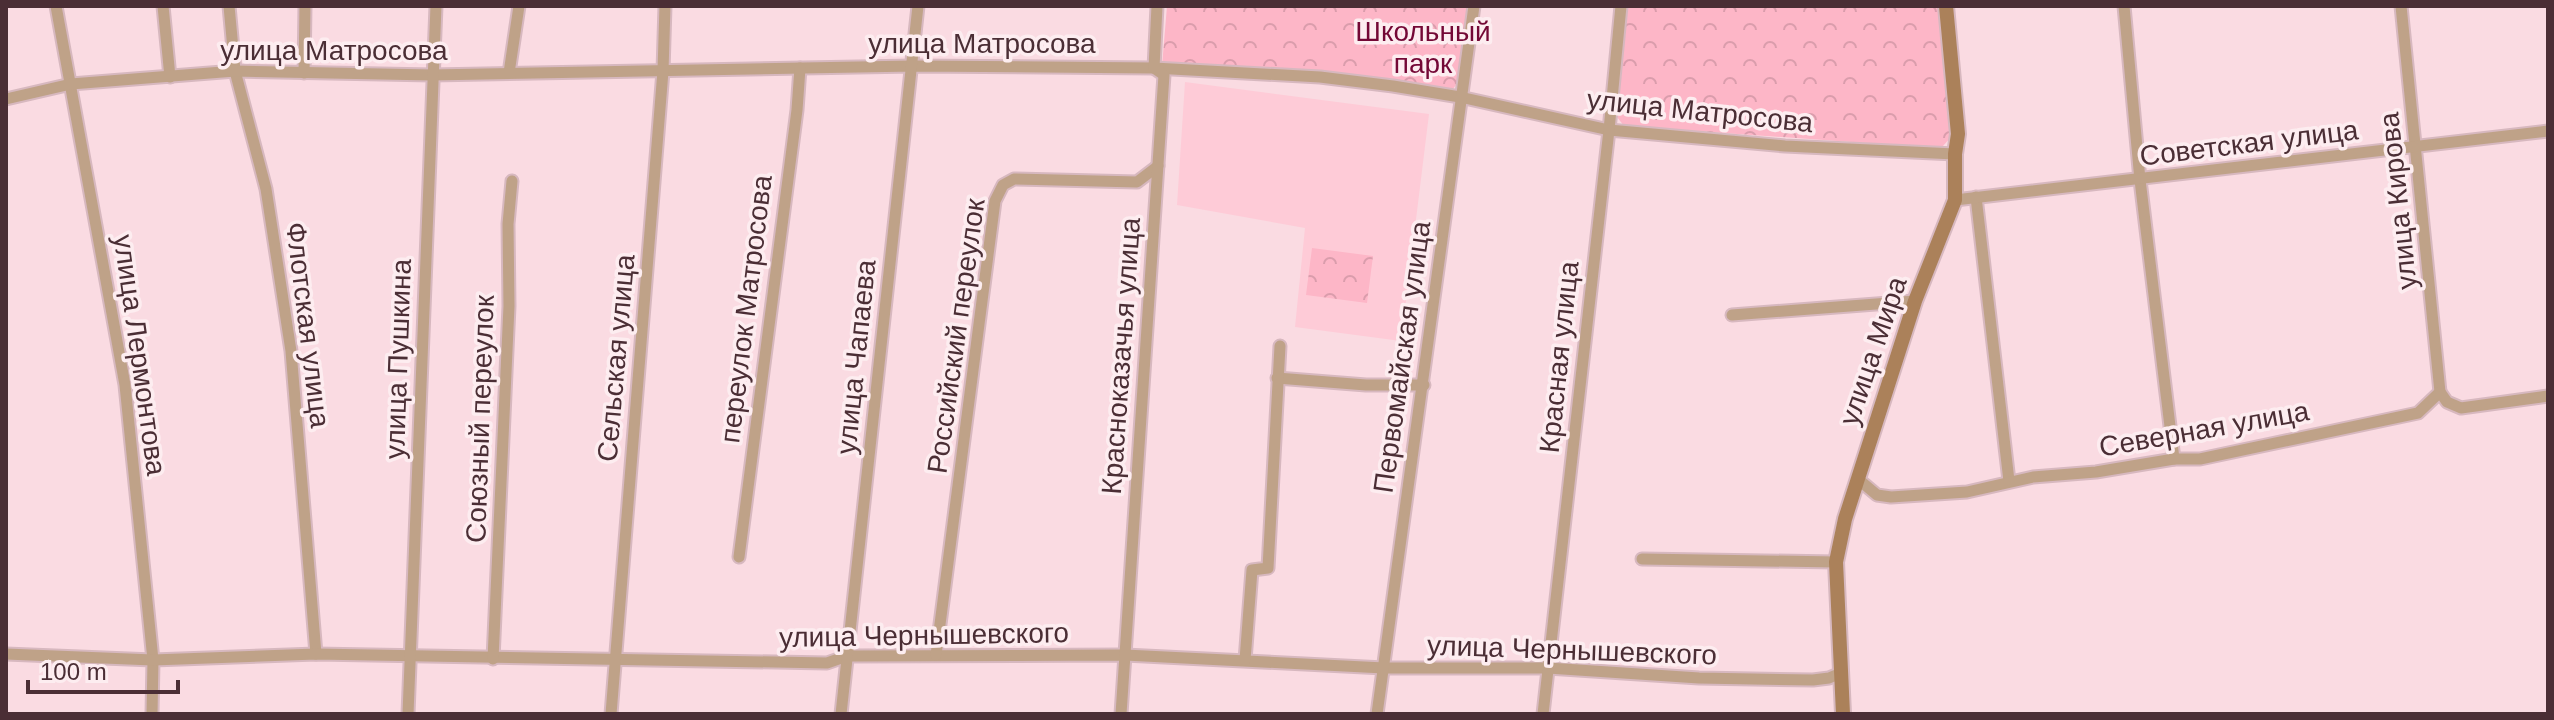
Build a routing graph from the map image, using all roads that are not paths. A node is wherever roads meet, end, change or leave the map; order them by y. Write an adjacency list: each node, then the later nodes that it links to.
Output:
1 (56, 6): 24 (street, улица Лермонтова)
2 (163, 6): 23 (street)
3 (229, 6): 18 (street, Флотская улица)
4 (305, 6): 20 (street)
5 (436, 6): 22 (street, улица Пушкина)
6 (519, 6): 21 (street)
7 (665, 6): 19 (street, Сельская улица)
8 (918, 6): 15 (street, улица Чапаева)
9 (1157, 6): 17 (street, Красноказачья улица)
10 (1474, 6): 25 (street, Первомайская улица)
11 (1621, 6): 27 (street, Красная улица)
12 (1946, 6): 30 (street, улица Мира)
13 (2124, 6): 32 (street)
14 (2401, 6): 29 (street, улица Кирова)
15 (913, 66): 16 (street, улица Матросова); 17 (street, улица Матросова); 53 (street, улица Чапаева)
16 (800, 68): 19 (street, улица Матросова); 46 (street, переулок Матросова)
17 (1154, 68): 25 (street, улица Матросова); 31 (street, Красноказачья улица)
18 (235, 71): 20 (street, улица Матросова); 23 (street, улица Матросова); 50 (street, Флотская улица)
19 (663, 71): 21 (street, улица Матросова); 58 (street, Сельская улица)
20 (304, 73): 22 (street, улица Матросова)
21 (509, 73): 22 (street, улица Матросова)
22 (432, 75): 54 (street, улица Пушкина)
23 (170, 77): 24 (street, улица Матросова)
24 (71, 84): 26 (street, улица Матросова); 56 (street, улица Лермонтова)
25 (1460, 97): 27 (street, улица Матросова); 40 (street, Первомайская улица)
26 (6, 99)
27 (1609, 130): 30 (street, улица Матросова); 60 (street, Красная улица)
28 (2548, 131): 29 (street, Советская улица)
29 (2417, 147): 32 (street, Советская улица); 41 (street, улица Кирова)
30 (1955, 154): 35 (street, улица Мира)
31 (1158, 166): 51 (street, Российский переулок); 52 (street, Красноказачья улица)
32 (2140, 180): 34 (street, Советская улица); 43 (street)
33 (512, 181): 55 (street, Союзный переулок)
34 (1976, 197): 35 (street, Советская улица); 45 (street)
35 (1955, 200): 36 (street, улица Мира)
36 (1915, 301): 37 (street); 44 (street, улица Мира)
37 (1732, 315)
38 (1280, 346): 39 (street)
39 (1277, 378): 40 (street); 57 (street)
40 (1424, 385): 59 (street, Первомайская улица)
41 (2440, 392): 42 (street); 43 (street, Северная улица)
42 (2548, 396)
43 (2174, 459): 45 (street, Северная улица)
44 (1858, 479): 45 (street, Северная улица); 48 (street, улица Мира)
45 (2009, 481)
46 (739, 557)
47 (1642, 559): 48 (street)
48 (1836, 562): 61 (street, улица Мира)
49 (6, 654): 56 (street, улица Чернышевского)
50 (316, 654): 54 (street, улица Чернышевского); 56 (street, улица Чернышевского)
51 (936, 655): 52 (street, улица Чернышевского); 53 (street, улица Чернышевского)
52 (1125, 655): 57 (street, улица Чернышевского); 66 (street, Красноказачья улица)
53 (847, 656): 58 (street, улица Чернышевского); 65 (street, улица Чапаева)
54 (410, 657): 55 (street, улица Чернышевского); 63 (street, улица Пушкина)
55 (493, 659): 58 (street, улица Чернышевского)
56 (153, 660): 62 (street, улица Лермонтова)
57 (1245, 660): 59 (street, улица Чернышевского)
58 (616, 661): 64 (street, Сельская улица)
59 (1384, 668): 60 (street, улица Чернышевского); 67 (street, Первомайская улица)
60 (1548, 668): 61 (street, улица Чернышевского); 68 (street, Красная улица)
61 (1841, 673): 69 (street, улица Мира)
62 (152, 714)
63 (408, 714)
64 (611, 714)
65 (841, 714)
66 (1121, 714)
67 (1377, 714)
68 (1543, 714)
69 (1843, 714)

